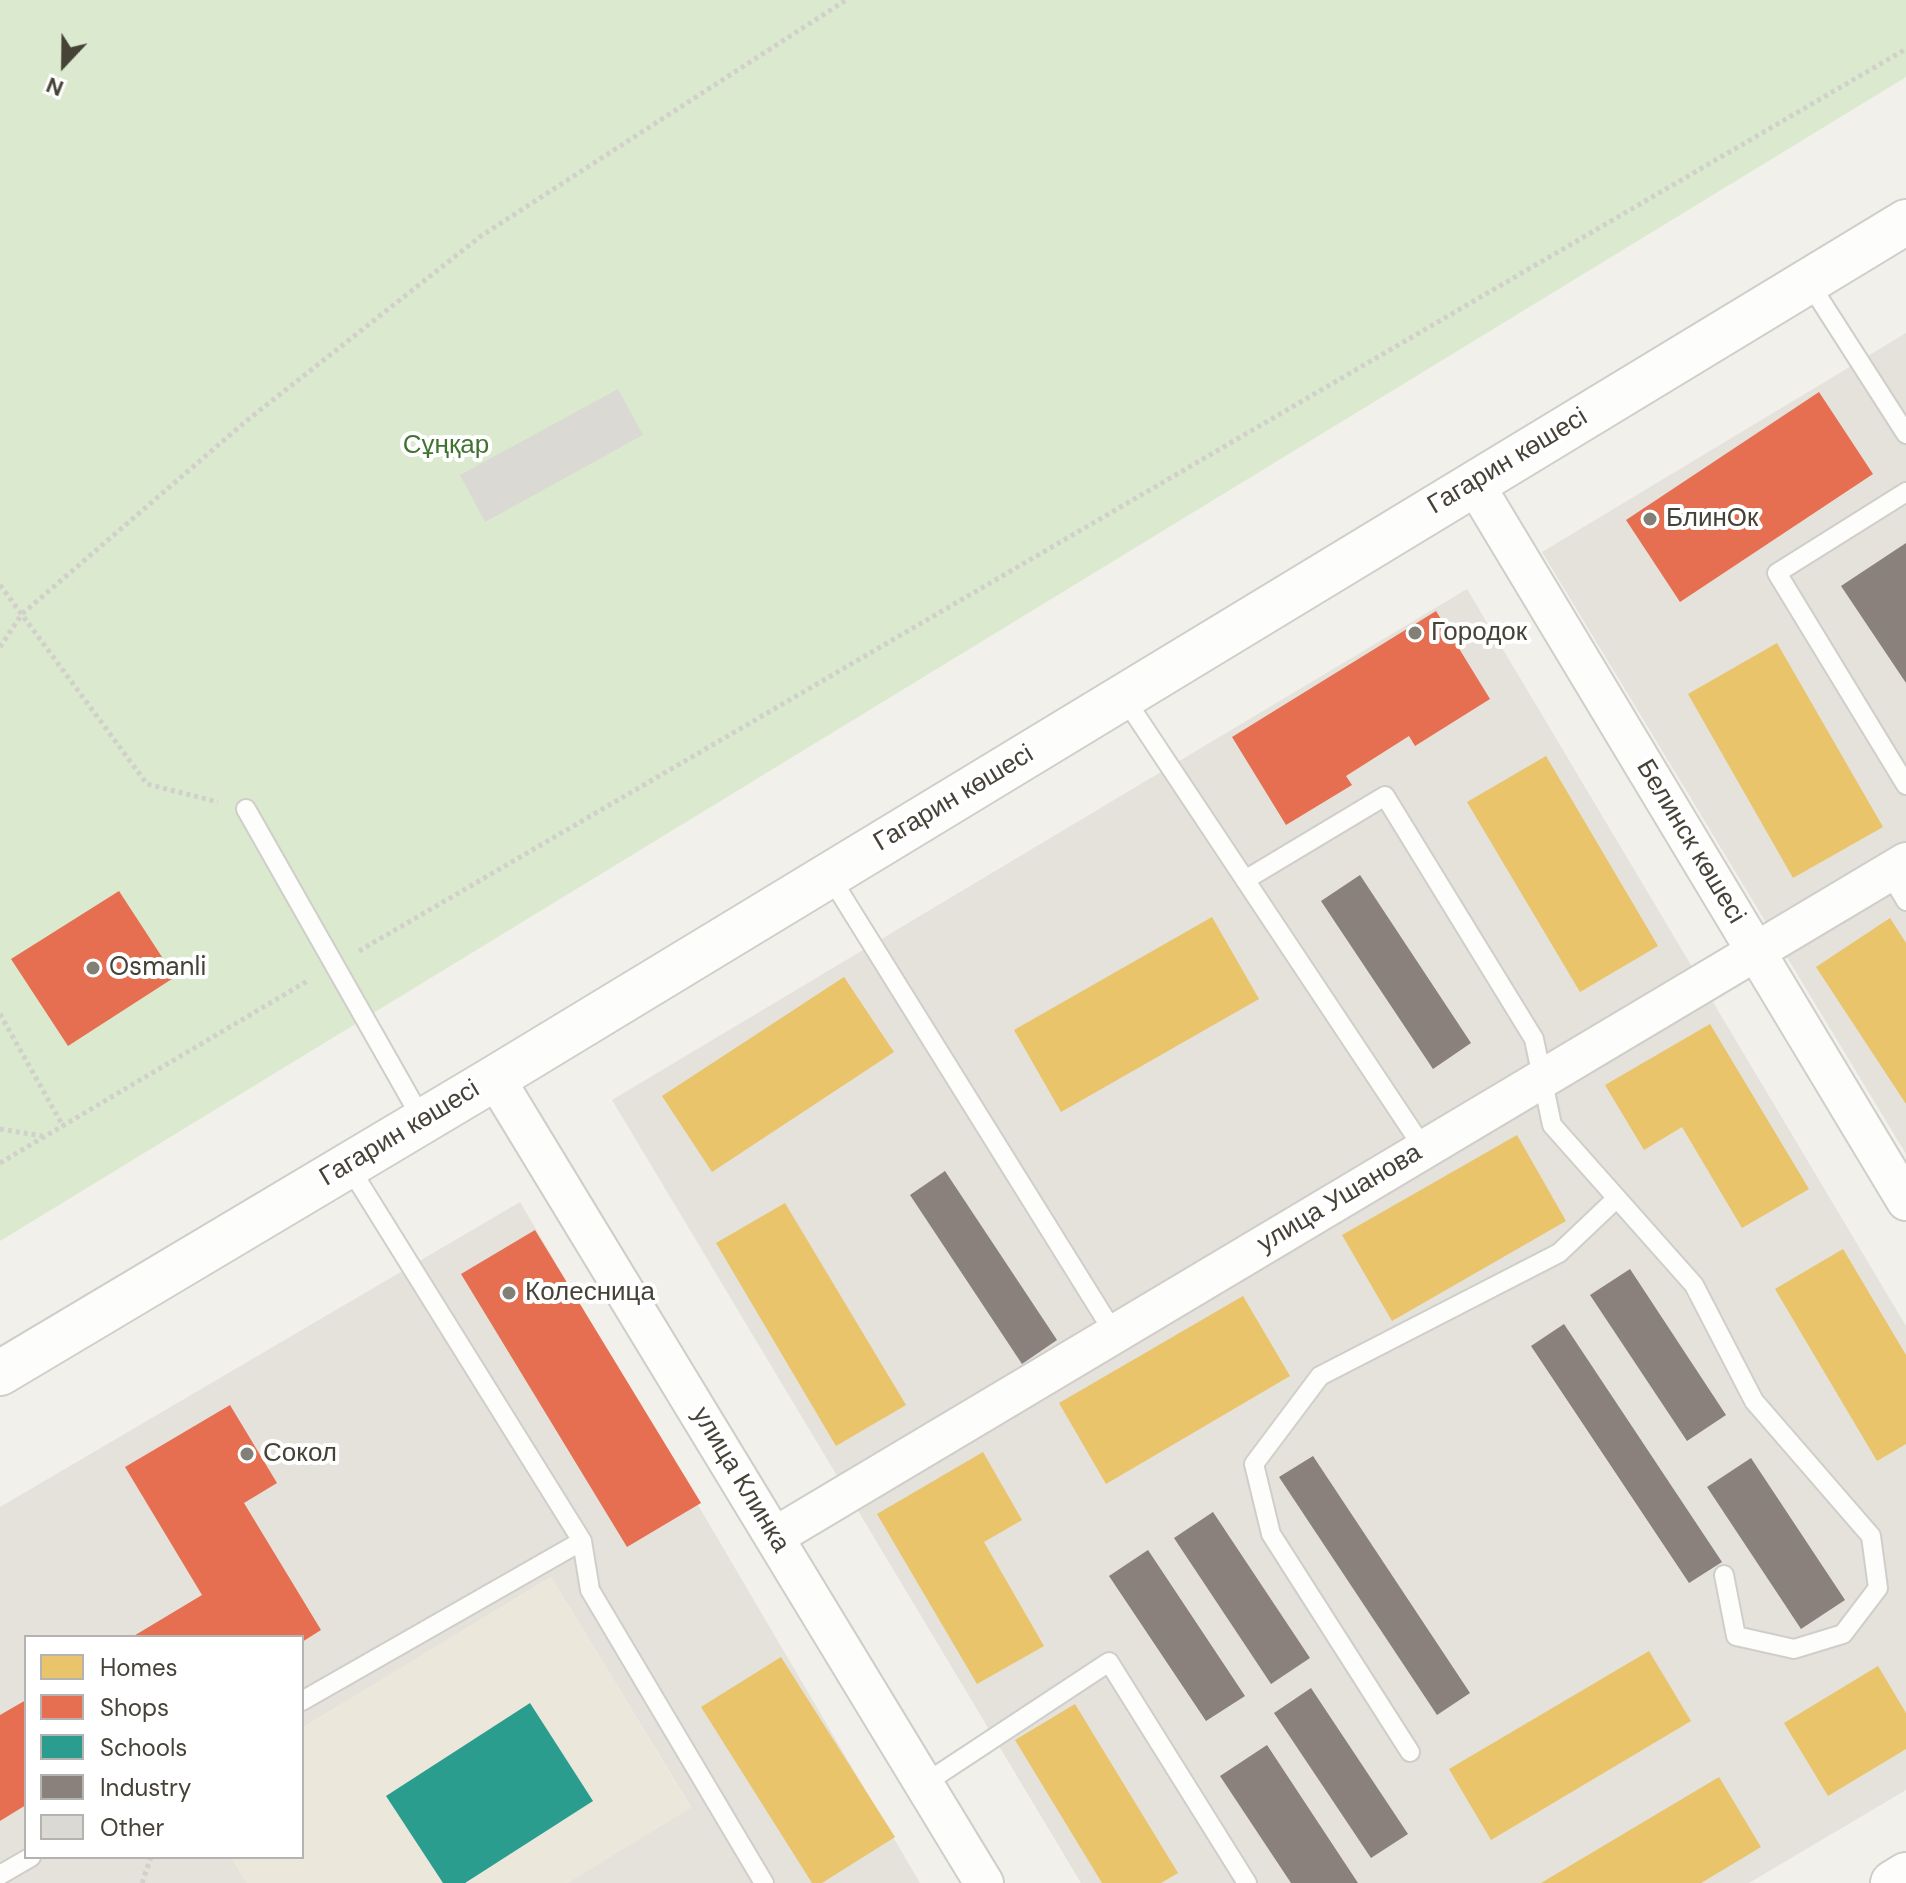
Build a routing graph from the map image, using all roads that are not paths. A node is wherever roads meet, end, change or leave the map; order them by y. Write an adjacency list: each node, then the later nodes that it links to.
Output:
1 (1906, 222): 2 (street, Гагарин көшесі)
2 (1808, 281): 3 (lane); 4 (street, Гагарин көшесі)
3 (1906, 434)
4 (1474, 483): 6 (street, Гагарин көшесі); 12 (street, Белинск көшесі)
5 (1906, 492): 7 (lane)
6 (1123, 696): 9 (street, Гагарин көшесі); 11 (lane)
7 (1906, 785)
8 (246, 809): 15 (lane)
9 (829, 875): 13 (street, Гагарин көшесі); 20 (lane)
10 (1900, 878): 12 (street, улица Ушанова)
11 (1245, 880): 14 (lane); 16 (lane)
12 (1755, 951): 14 (street, улица Ушанова); 18 (street, Белинск көшесі)
13 (495, 1078): 15 (street, Гагарин көшесі); 22 (street, улица Клинка)
14 (1542, 1078): 16 (street, улица Ушанова); 19 (lane)
15 (423, 1121): 17 (street, Гагарин көшесі)
16 (1424, 1149): 20 (street, улица Ушанова)
17 (348, 1165): 21 (street, Гагарин көшесі); 23 (lane)
18 (1904, 1195)
19 (1617, 1198): 24 (lane); 26 (lane)
20 (1114, 1333): 22 (street, улица Ушанова)
21 (0, 1373)
22 (774, 1537): 27 (street, улица Клинка)
23 (582, 1541): 25 (lane); 31 (lane)
24 (1724, 1575)
25 (304, 1700)
26 (1410, 1752)
27 (924, 1784): 32 (street, улица Клинка); 33 (lane)
28 (28, 1859): 29 (lane)
29 (0, 1875)
30 (1906, 1875): 34 (street)
31 (764, 1883)
32 (984, 1883)
33 (1247, 1883)
34 (1893, 1883)

